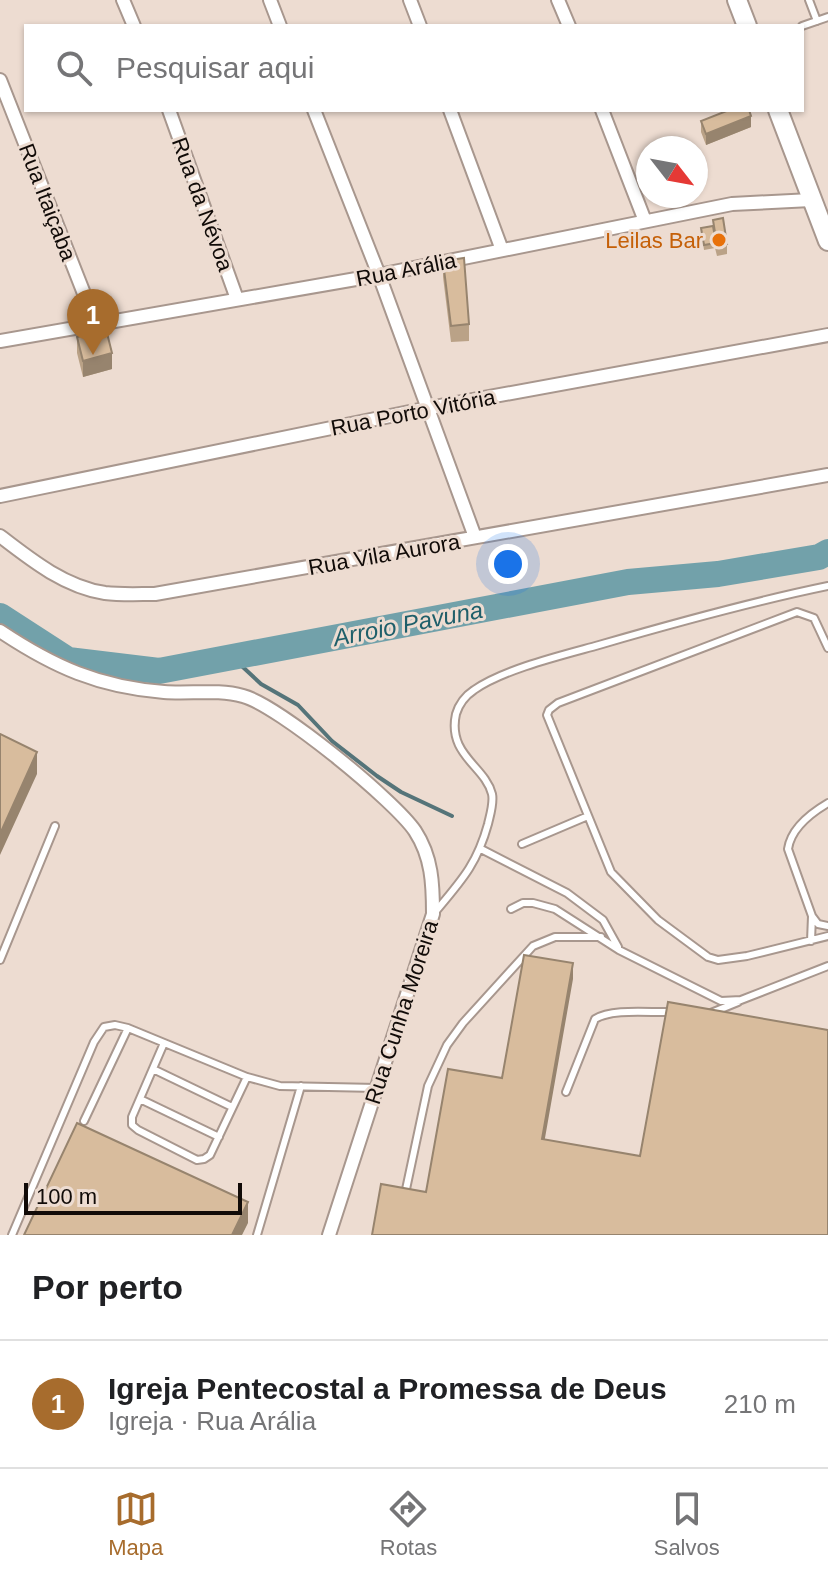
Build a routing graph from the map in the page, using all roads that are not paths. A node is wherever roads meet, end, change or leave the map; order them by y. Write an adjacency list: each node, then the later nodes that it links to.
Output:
1 (123, 0): 9 (street)
2 (270, 0): 10 (street)
3 (410, 0): 11 (street)
4 (558, 0): 12 (street)
5 (737, 0): 13 (main road)
6 (809, 0): 8 (lane)
7 (828, 17): 8 (lane)
8 (817, 21): 14 (lane)
9 (133, 24)
10 (279, 24)
11 (419, 24)
12 (568, 24)
13 (746, 24)
14 (804, 25)
15 (0, 80): 27 (street, Rua Itaiçaba)
16 (170, 112): 26 (street, Rua da Névoa)
17 (315, 112): 25 (street)
18 (451, 112): 24 (street)
19 (603, 112): 22 (street)
20 (779, 112): 21 (main road)
21 (811, 200): 22 (street, Rua Arália); 23 (main road)
22 (645, 221): 24 (street, Rua Arália)
23 (828, 241)
24 (502, 250): 25 (street, Rua Arália)
25 (379, 275): 26 (street, Rua Arália); 30 (street)
26 (237, 299): 27 (street, Rua Arália)
27 (96, 324): 29 (street, Rua Arália)
28 (828, 335): 30 (street, Rua Porto Vitória)
29 (0, 341)
30 (429, 408): 32 (street, Rua Porto Vitória); 34 (street)
31 (828, 475): 34 (street, Rua Vila Aurora)
32 (0, 496)
33 (0, 536): 34 (street, Rua Vila Aurora)
34 (475, 537)
35 (828, 586): 42 (lane)
36 (0, 631): 44 (street, Rua Cunha Moreira)
37 (828, 648): 39 (lane)
38 (828, 803): 45 (lane)
39 (588, 816): 41 (lane); 49 (lane)
40 (55, 826): 51 (lane)
41 (522, 844)
42 (481, 849): 44 (lane); 50 (lane)
43 (511, 909): 48 (lane)
44 (433, 914): 61 (street, Rua Cunha Moreira)
45 (812, 916): 46 (lane); 49 (lane)
46 (828, 926)
47 (828, 936): 49 (lane)
48 (601, 937): 50 (lane); 67 (lane)
49 (811, 941)
50 (619, 950): 53 (lane)
51 (0, 960)
52 (828, 966): 53 (lane)
53 (741, 1000): 55 (lane)
54 (687, 1013): 62 (lane)
55 (700, 1015)
56 (128, 1028): 57 (lane); 65 (lane); 68 (lane)
57 (164, 1043): 58 (lane); 59 (lane)
58 (153, 1069): 63 (lane); 64 (lane)
59 (247, 1077): 60 (lane); 64 (lane)
60 (301, 1086): 61 (lane); 69 (lane)
61 (377, 1088): 70 (street, Rua Cunha Moreira)
62 (566, 1092)
63 (140, 1099): 66 (lane); 66 (lane)
64 (232, 1107): 66 (lane)
65 (84, 1121)
66 (219, 1137)
67 (403, 1204)
68 (12, 1235)
69 (257, 1235)
70 (329, 1235)

